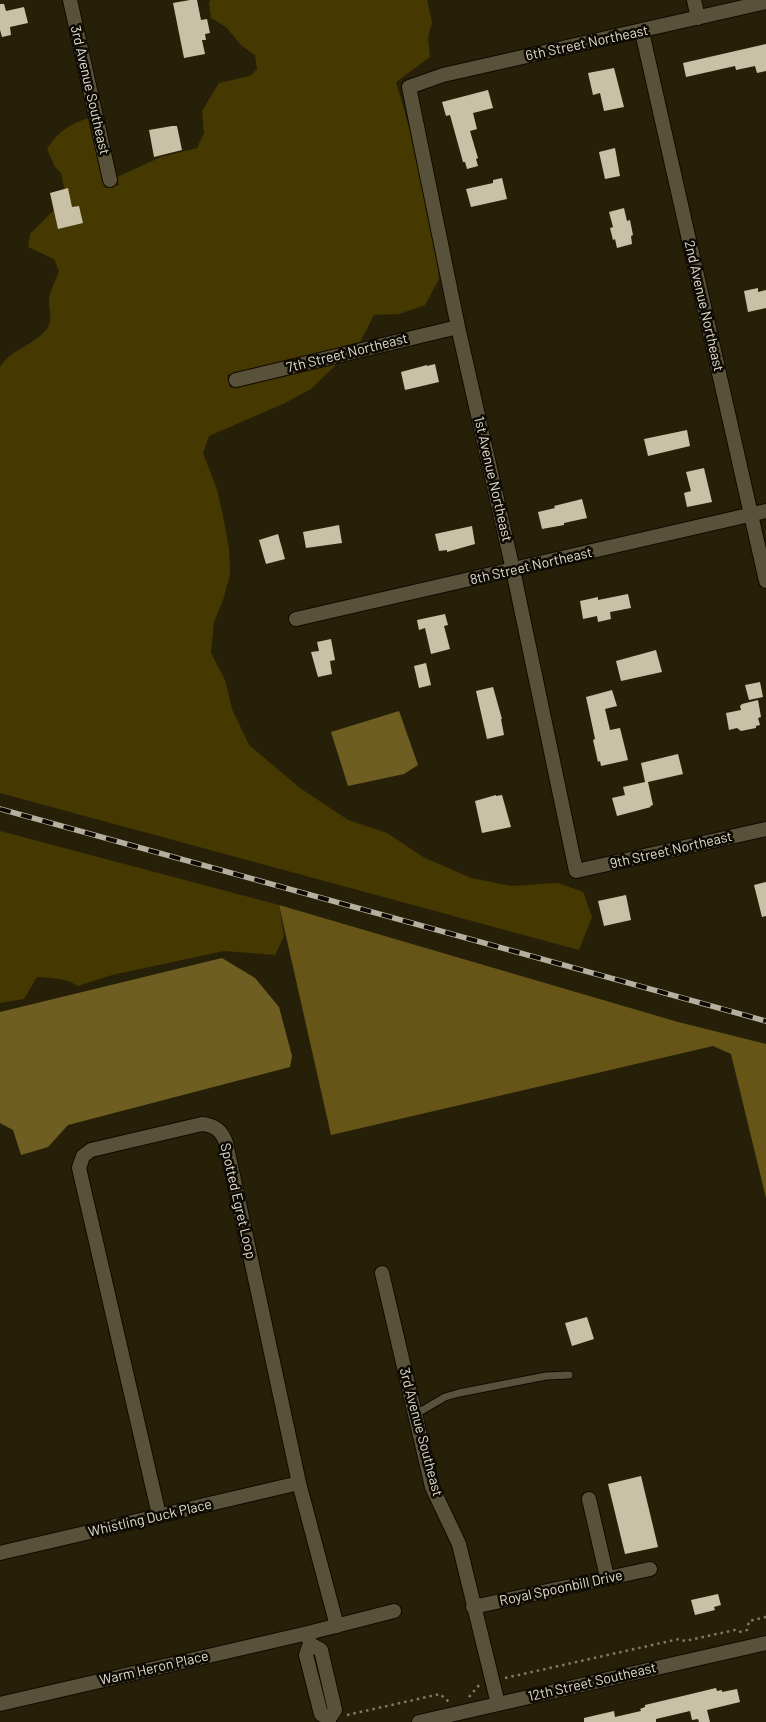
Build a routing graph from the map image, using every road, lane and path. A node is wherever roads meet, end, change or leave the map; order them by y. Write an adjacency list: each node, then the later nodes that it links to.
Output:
1 (70, 0): 7 (street, 3rd Avenue Southeast)
2 (694, 0): 4 (street)
3 (766, 2): 4 (street, 6th Street Northeast)
4 (698, 18): 5 (street, 6th Street Northeast)
5 (642, 32): 6 (street, 6th Street Northeast); 11 (street, 2nd Avenue Northeast)
6 (409, 87): 8 (street, 1st Avenue Northeast)
7 (110, 180)
8 (458, 327): 9 (street, 7th Street Northeast); 12 (street, 1st Avenue Northeast)
9 (236, 380)
10 (766, 511): 11 (street, 8th Street Northeast)
11 (751, 515): 12 (street, 8th Street Northeast); 13 (street, 2nd Avenue Northeast)
12 (513, 570): 14 (street, 8th Street Northeast); 16 (street, 1st Avenue Northeast)
13 (766, 581)
14 (296, 619)
15 (766, 829): 16 (street, 9th Street Northeast)
16 (576, 871)
17 (382, 1273): 19 (street, 3rd Avenue Southeast)
18 (569, 1375): 19 (lane)
19 (416, 1414): 26 (street, 3rd Avenue Southeast)
20 (299, 1482): 22 (street, Whistling Duck Place); 22 (street, Spotted Egret Loop); 29 (street, Spotted Egret Loop)
21 (589, 1499): 25 (street)
22 (160, 1515): 23 (street, Whistling Duck Place)
23 (0, 1553)
24 (650, 1569): 25 (street, Royal Spoonbill Drive)
25 (607, 1577): 26 (street, Royal Spoonbill Drive)
26 (473, 1608): 32 (street, 3rd Avenue Southeast)
27 (394, 1611): 29 (street, Warm Heron Place)
28 (766, 1618): 32 (path)
29 (337, 1626): 30 (street, Warm Heron Place)
30 (309, 1638): 35 (street, Warm Heron Place); 37 (street)
31 (766, 1642): 36 (street, 12th Street Southeast)
32 (492, 1681): 33 (path); 36 (street, 3rd Avenue Southeast)
33 (469, 1697)
34 (449, 1702): 37 (path)
35 (0, 1704)
36 (498, 1704): 38 (street, 12th Street Southeast)
37 (329, 1721)
38 (419, 1722)

